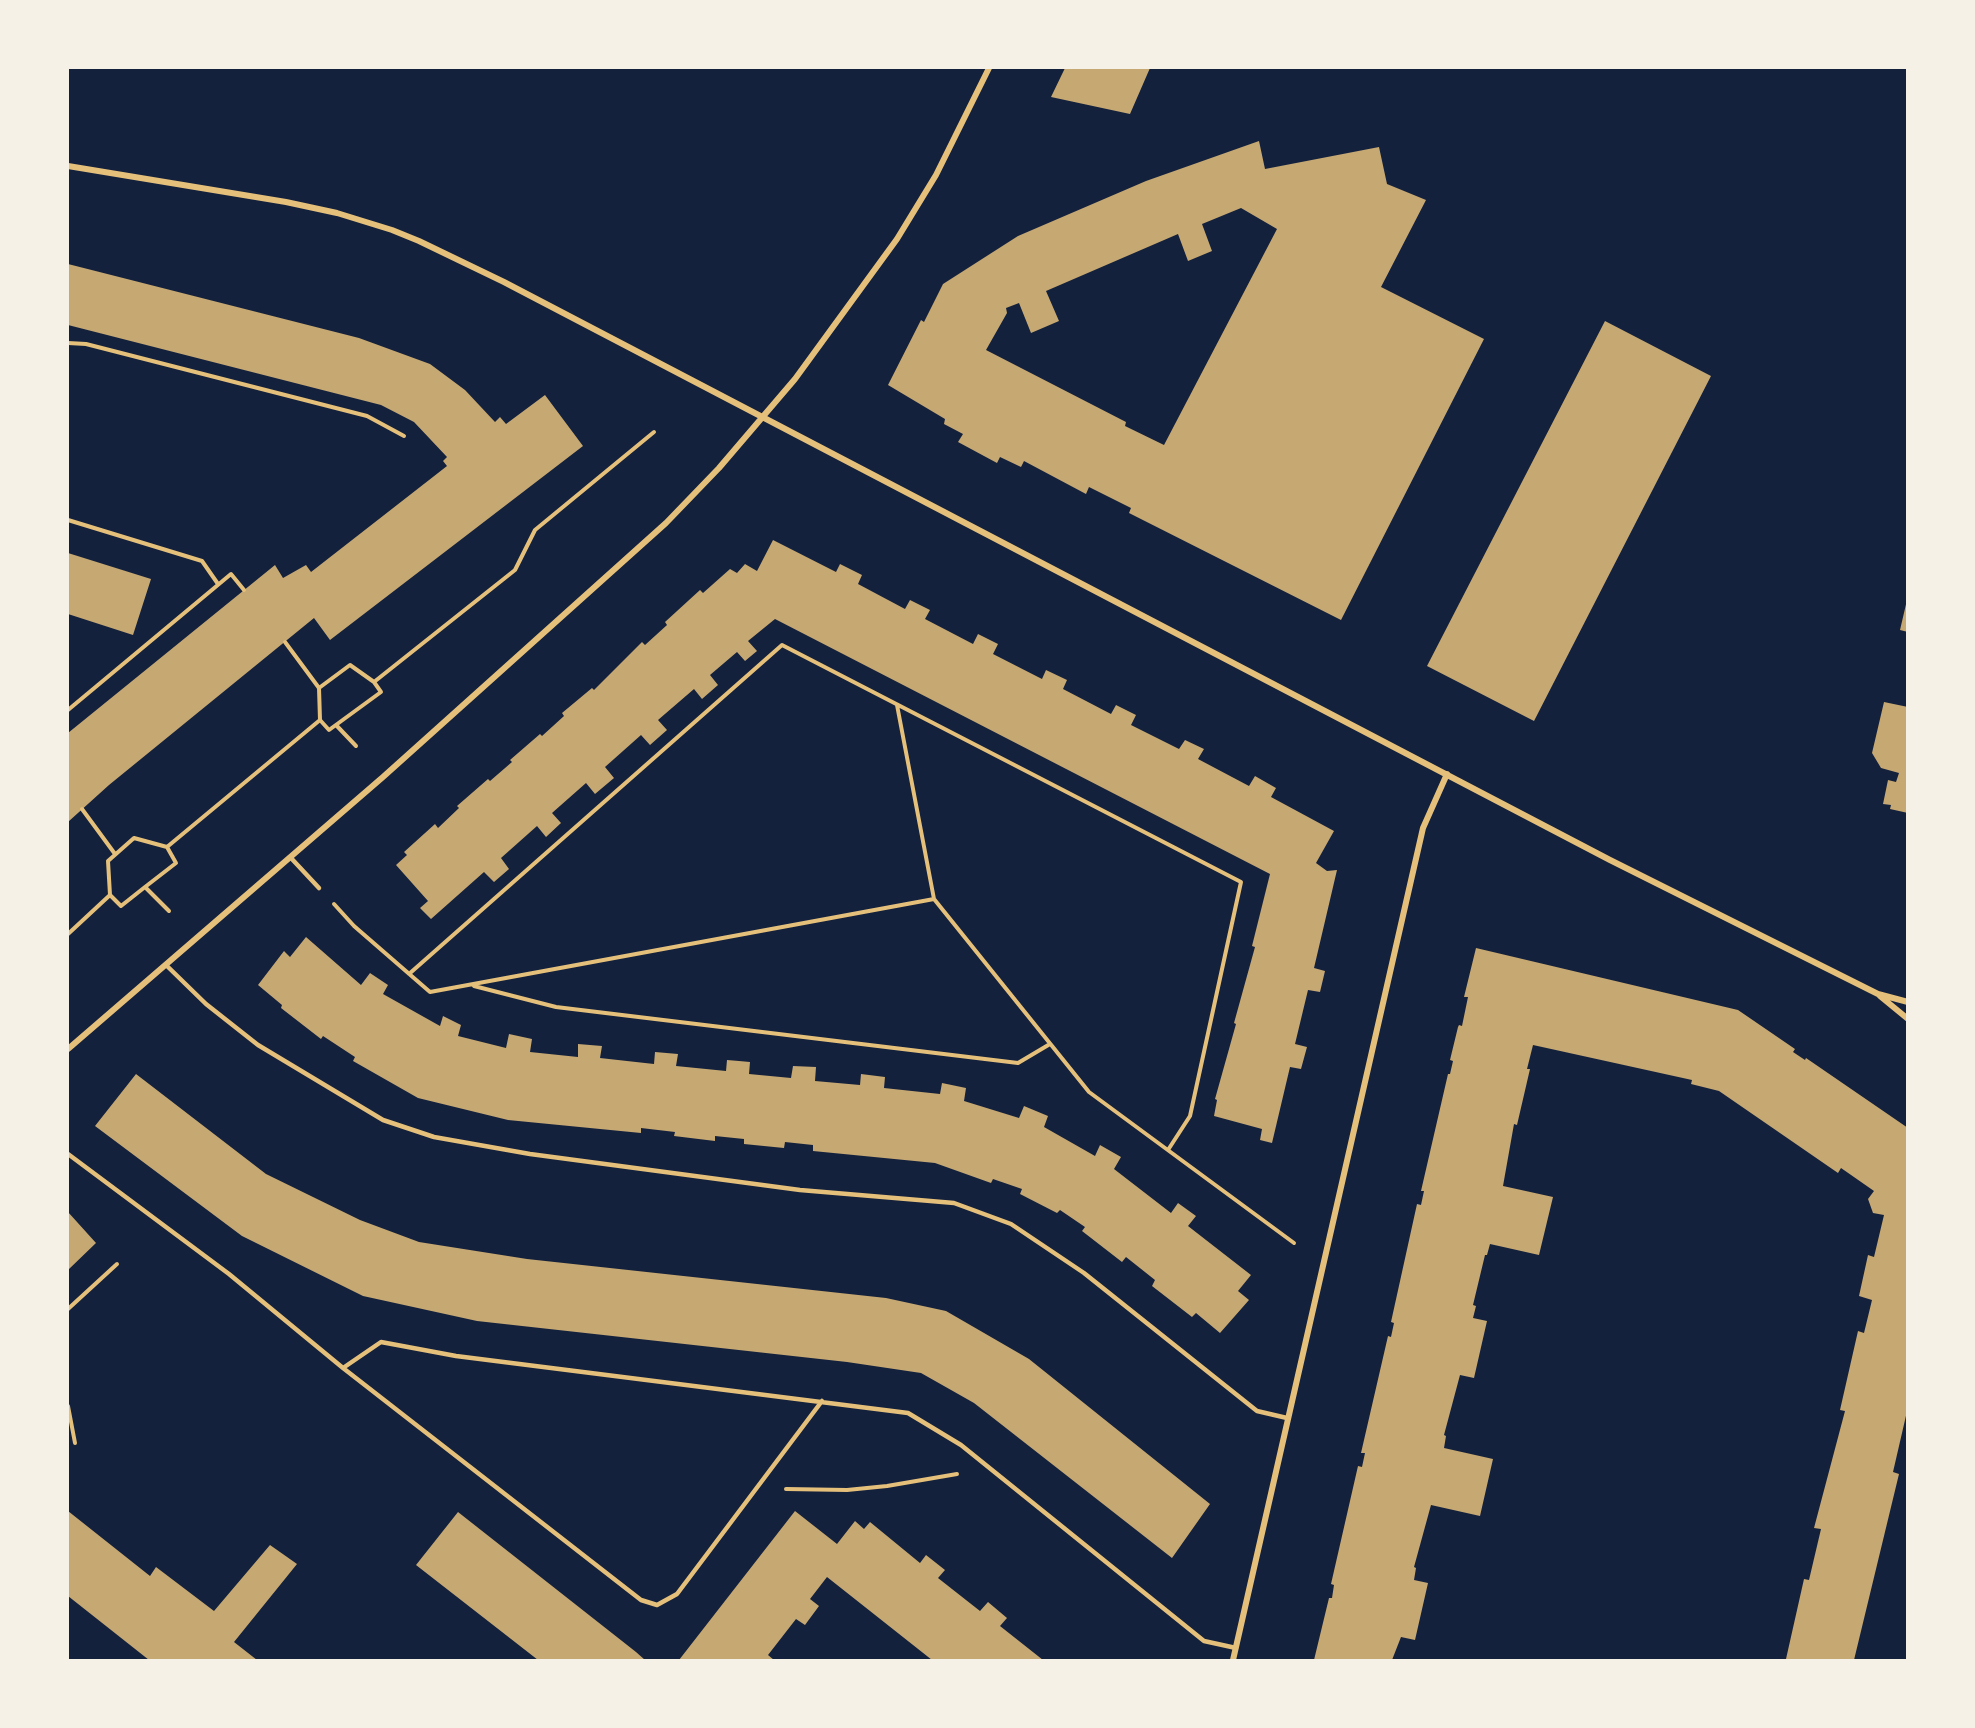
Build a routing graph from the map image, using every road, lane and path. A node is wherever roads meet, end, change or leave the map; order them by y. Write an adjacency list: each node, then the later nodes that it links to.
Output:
1 (989, 68): 4 (street)
2 (68, 166): 4 (street)
3 (68, 343): 6 (path)
4 (761, 419): 18 (street); 22 (street)
5 (654, 432): 11 (path)
6 (404, 436)
7 (68, 520): 8 (path)
8 (218, 584): 9 (path); 14 (path)
9 (244, 590)
10 (285, 642): 12 (path)
11 (374, 682): 12 (path); 16 (path)
12 (319, 688): 15 (path)
13 (897, 704): 26 (path); 30 (path); 37 (path)
14 (68, 710)
15 (320, 720): 16 (path); 20 (path)
16 (336, 725): 17 (path)
17 (356, 746)
18 (1447, 774): 32 (street); 45 (street)
19 (82, 809): 21 (path)
20 (167, 847): 21 (path); 23 (path)
21 (115, 854): 25 (path)
22 (291, 858): 24 (lane); 29 (street)
23 (145, 886): 25 (path); 27 (path)
24 (319, 888): 30 (path)
25 (110, 895): 28 (path)
26 (934, 899): 31 (path); 35 (path)
27 (169, 911)
28 (68, 934)
29 (166, 965): 36 (street); 45 (lane)
30 (409, 974): 31 (path)
31 (472, 986): 35 (path)
32 (1878, 994): 33 (street); 34 (street)
33 (1908, 1002)
34 (1908, 1019)
35 (1050, 1044): 37 (path)
36 (68, 1050)
37 (1168, 1150): 39 (path)
38 (68, 1154): 42 (lane)
39 (1294, 1243)
40 (117, 1264): 41 (path)
41 (68, 1309)
42 (343, 1368): 43 (lane); 48 (lane)
43 (822, 1401): 47 (lane); 48 (lane)
44 (68, 1406): 46 (path)
45 (1287, 1418): 49 (street)
46 (75, 1443)
47 (982, 1462): 48 (path); 49 (lane)
48 (761, 1482)
49 (1236, 1648): 50 (street)
50 (1233, 1660)

